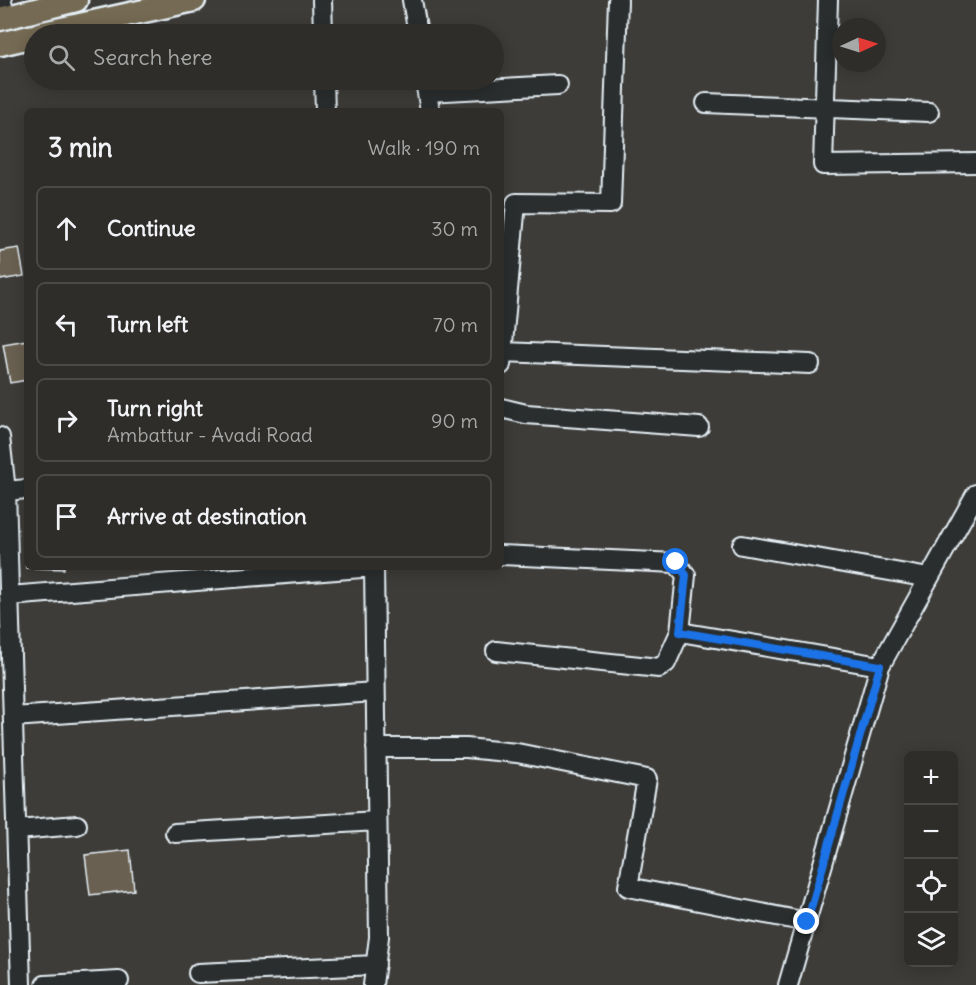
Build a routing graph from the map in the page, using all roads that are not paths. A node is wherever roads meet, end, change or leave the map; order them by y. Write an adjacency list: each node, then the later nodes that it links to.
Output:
1 (76, 0): 7 (main road)
2 (194, 0): 8 (main road)
3 (322, 0): 9 (street)
4 (412, 0): 10 (street)
5 (618, 0): 23 (street)
6 (828, 0): 20 (street)
7 (2, 12)
8 (85, 24)
9 (323, 24)
10 (416, 24)
11 (24, 38): 12 (main road)
12 (0, 44)
13 (504, 85): 14 (street)
14 (558, 85)
15 (324, 90): 18 (street)
16 (427, 90): 19 (street)
17 (706, 103): 20 (street)
18 (325, 108)
19 (430, 108)
20 (825, 109): 21 (street); 22 (street)
21 (929, 112)
22 (976, 163)
23 (504, 337)
24 (504, 359): 25 (street)
25 (810, 364)
26 (504, 409): 27 (street)
27 (699, 428)
28 (0, 437): 30 (street)
29 (24, 489): 30 (street)
30 (6, 491): 37 (street)
31 (976, 494): 36 (street)
32 (742, 545): 36 (street)
33 (504, 555): 39 (street)
34 (336, 570): 37 (street)
35 (374, 570): 42 (street)
36 (929, 578): 41 (street)
37 (9, 596): 38 (street)
38 (5, 626): 43 (street)
39 (680, 632): 40 (street); 41 (street)
40 (496, 651)
41 (880, 666): 49 (street)
42 (375, 692): 43 (street); 44 (street)
43 (13, 717): 47 (street)
44 (376, 748): 45 (street); 49 (street)
45 (377, 821): 48 (street); 50 (street)
46 (77, 825): 47 (street)
47 (16, 830): 53 (street)
48 (175, 833)
49 (807, 922): 56 (street)
50 (376, 965): 51 (street); 55 (street)
51 (198, 973)
52 (119, 981): 54 (street)
53 (21, 985)
54 (45, 985)
55 (373, 985)
56 (788, 985)

